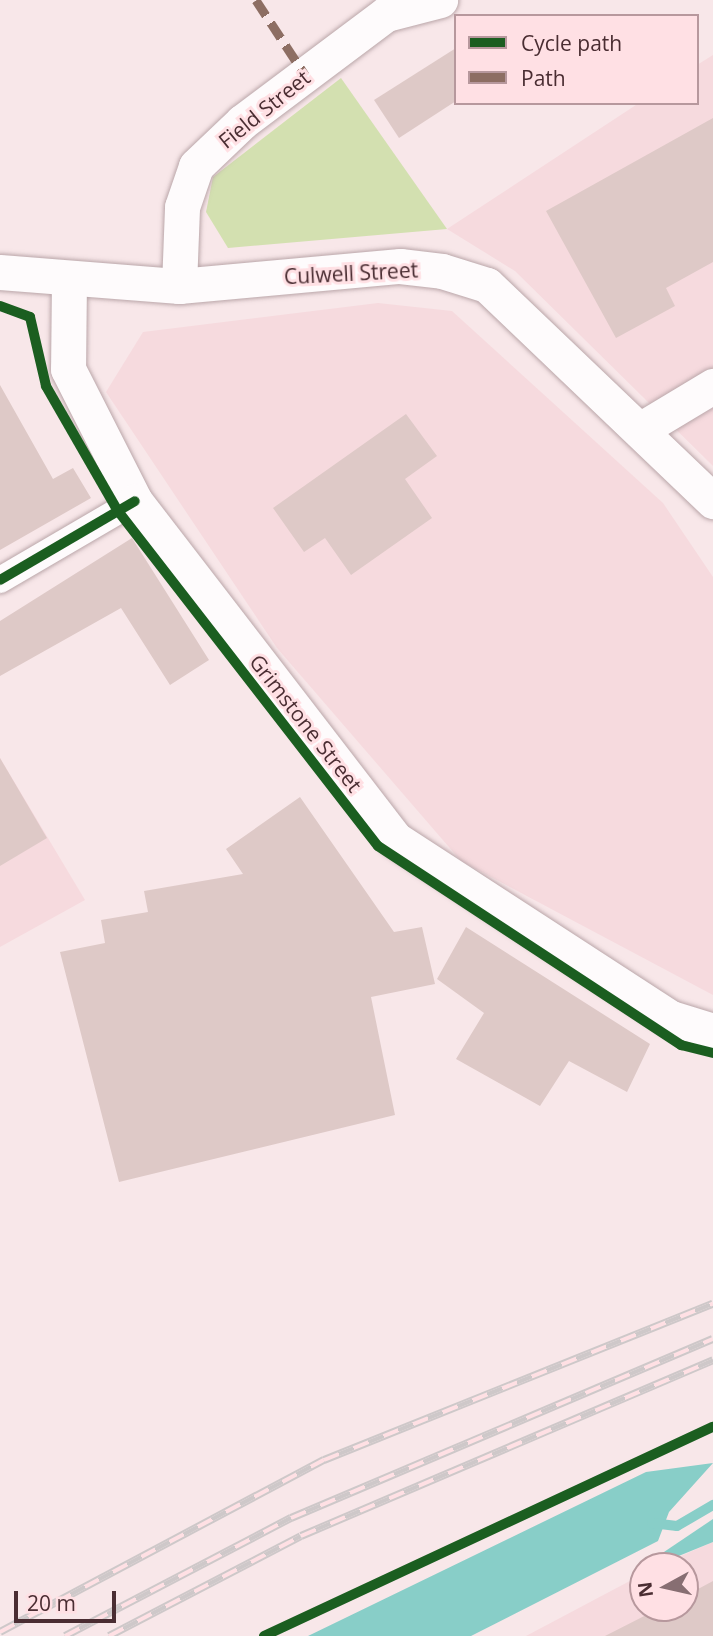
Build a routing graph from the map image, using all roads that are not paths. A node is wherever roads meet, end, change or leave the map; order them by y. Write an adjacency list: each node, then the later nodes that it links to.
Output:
1 (440, 0): 4 (street, Field Street)
2 (0, 272): 3 (street, Culwell Street)
3 (69, 279): 4 (street, Culwell Street); 8 (street, Grimstone Street)
4 (179, 286): 6 (street, Culwell Street)
5 (713, 386): 6 (street)
6 (643, 428): 7 (street, Culwell Street)
7 (713, 500)
8 (135, 501): 9 (street); 10 (street, Grimstone Street)
9 (0, 580)
10 (713, 1031)

